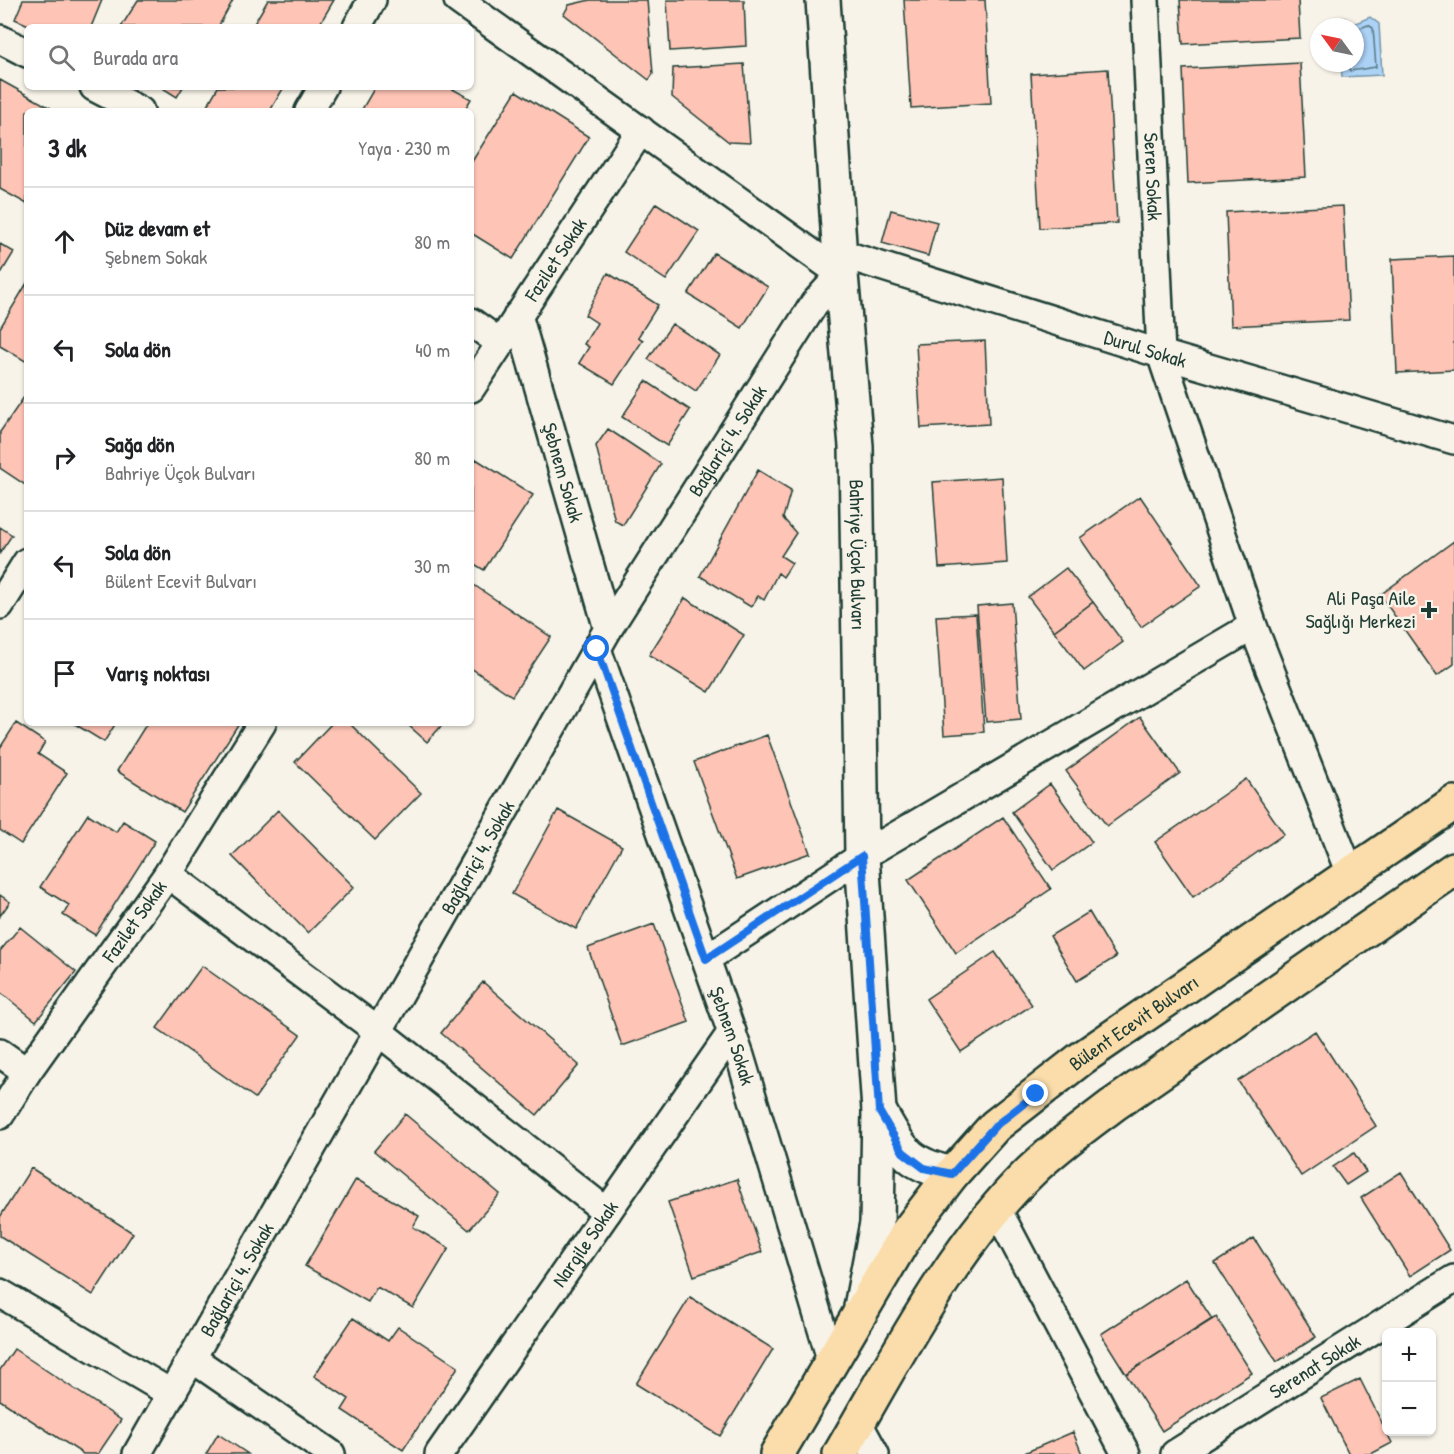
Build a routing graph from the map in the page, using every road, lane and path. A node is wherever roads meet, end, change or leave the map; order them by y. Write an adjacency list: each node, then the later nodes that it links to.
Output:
1 (372, 0): 5 (street)
2 (458, 0): 12 (street, Durul Sokak)
3 (823, 0): 13 (street, Bahriye Üçok Bulvarı)
4 (1145, 0): 17 (street, Seren Sokak)
5 (359, 24)
6 (0, 39): 7 (street)
7 (24, 51)
8 (100, 90): 10 (street)
9 (321, 90): 11 (street)
10 (134, 108)
11 (311, 108)
12 (641, 130): 13 (street, Durul Sokak); 14 (street, Fazilet Sokak)
13 (840, 263): 17 (street, Durul Sokak); 23 (street, Bağlariçi 4. Sokak); 26 (street, Bahriye Üçok Bulvarı)
14 (518, 315): 16 (street, Fazilet Sokak); 23 (street, Şebnem Sokak)
15 (474, 324): 16 (street)
16 (499, 342): 18 (street, Fazilet Sokak)
17 (1161, 354): 19 (street, Durul Sokak); 22 (street, Seren Sokak)
18 (474, 383)
19 (1454, 440)
20 (24, 567): 21 (street)
21 (0, 604)
22 (1253, 626): 26 (street); 29 (street, Seren Sokak)
23 (603, 639): 30 (street, Şebnem Sokak); 31 (street, Bağlariçi 4. Sokak)
24 (260, 726): 28 (street, Fazilet Sokak)
25 (1454, 803): 29 (main road, Bülent Ecevit Bulvarı)
26 (862, 856): 30 (street); 35 (street, Bahriye Üçok Bulvarı)
27 (1454, 869): 38 (main road)
28 (168, 874): 31 (street); 34 (street, Fazilet Sokak)
29 (1351, 876): 37 (main road, Bülent Ecevit Bulvarı)
30 (706, 959): 32 (street, Şebnem Sokak)
31 (380, 1032): 39 (street); 43 (street, Bağlariçi 4. Sokak)
32 (732, 1032): 39 (street, Nargile Sokak); 44 (street, Şebnem Sokak)
33 (0, 1053): 34 (street)
34 (27, 1071): 36 (street, Fazilet Sokak)
35 (879, 1111): 37 (street, Bahriye Üçok Bulvarı); 42 (street, Bahriye Üçok Bulvarı)
36 (0, 1115)
37 (952, 1174): 42 (main road, Bülent Ecevit Bulvarı)
38 (997, 1209): 46 (main road); 53 (street)
39 (607, 1212): 49 (street, Nargile Sokak)
40 (1454, 1279): 54 (street, Serenat Sokak)
41 (0, 1293): 45 (street)
42 (861, 1307): 44 (main road, Bülent Ecevit Bulvarı)
43 (193, 1359): 45 (street, Bağlariçi 4. Sokak); 48 (street)
44 (831, 1359): 50 (main road, Bülent Ecevit Bulvarı)
45 (172, 1394): 47 (street, Bağlariçi 4. Sokak)
46 (858, 1423): 51 (main road); 52 (street)
47 (137, 1454)
48 (332, 1454)
49 (439, 1454)
50 (777, 1454)
51 (840, 1454)
52 (875, 1454)
53 (1126, 1454)
54 (1175, 1454)

